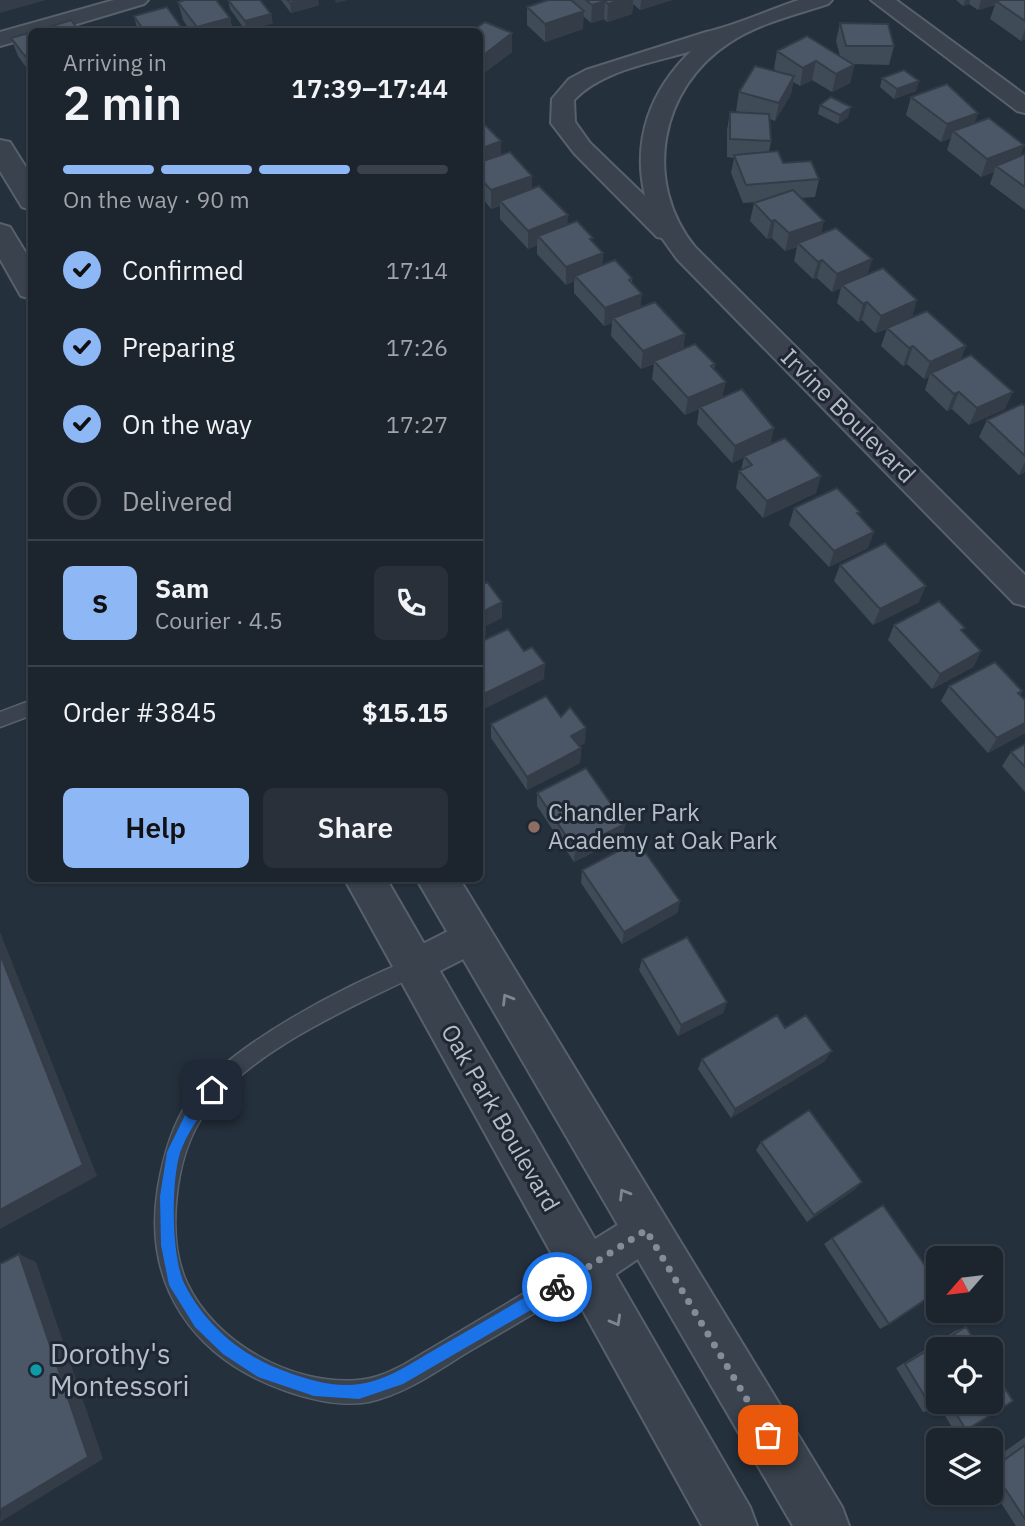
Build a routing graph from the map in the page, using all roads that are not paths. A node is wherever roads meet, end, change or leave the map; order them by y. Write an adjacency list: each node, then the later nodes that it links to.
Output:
1 (136, 0): 4 (street)
2 (821, 0): 5 (street, Irvine Boulevard)
3 (882, 0): 8 (street)
4 (38, 28)
5 (739, 28): 12 (street, Irvine Boulevard); 12 (street, Irvine Boulevard)
6 (28, 31): 7 (street)
7 (0, 39)
8 (1025, 106)
9 (0, 148): 10 (street)
10 (28, 194)
11 (0, 233): 13 (street)
12 (671, 236): 14 (street, Irvine Boulevard)
13 (28, 282)
14 (1025, 594)
15 (28, 709): 16 (lane)
16 (0, 720)
17 (366, 882): 20 (street, Oak Park Boulevard)
18 (438, 882): 19 (street)
19 (470, 937): 20 (street); 21 (street, one-way to 19)
20 (414, 967): 22 (street, Oak Park Boulevard); 22 (lane)
21 (646, 1230): 22 (street); 24 (street)
22 (586, 1269): 23 (street, Oak Park Boulevard, one-way to 23)
23 (731, 1526)
24 (822, 1526)

